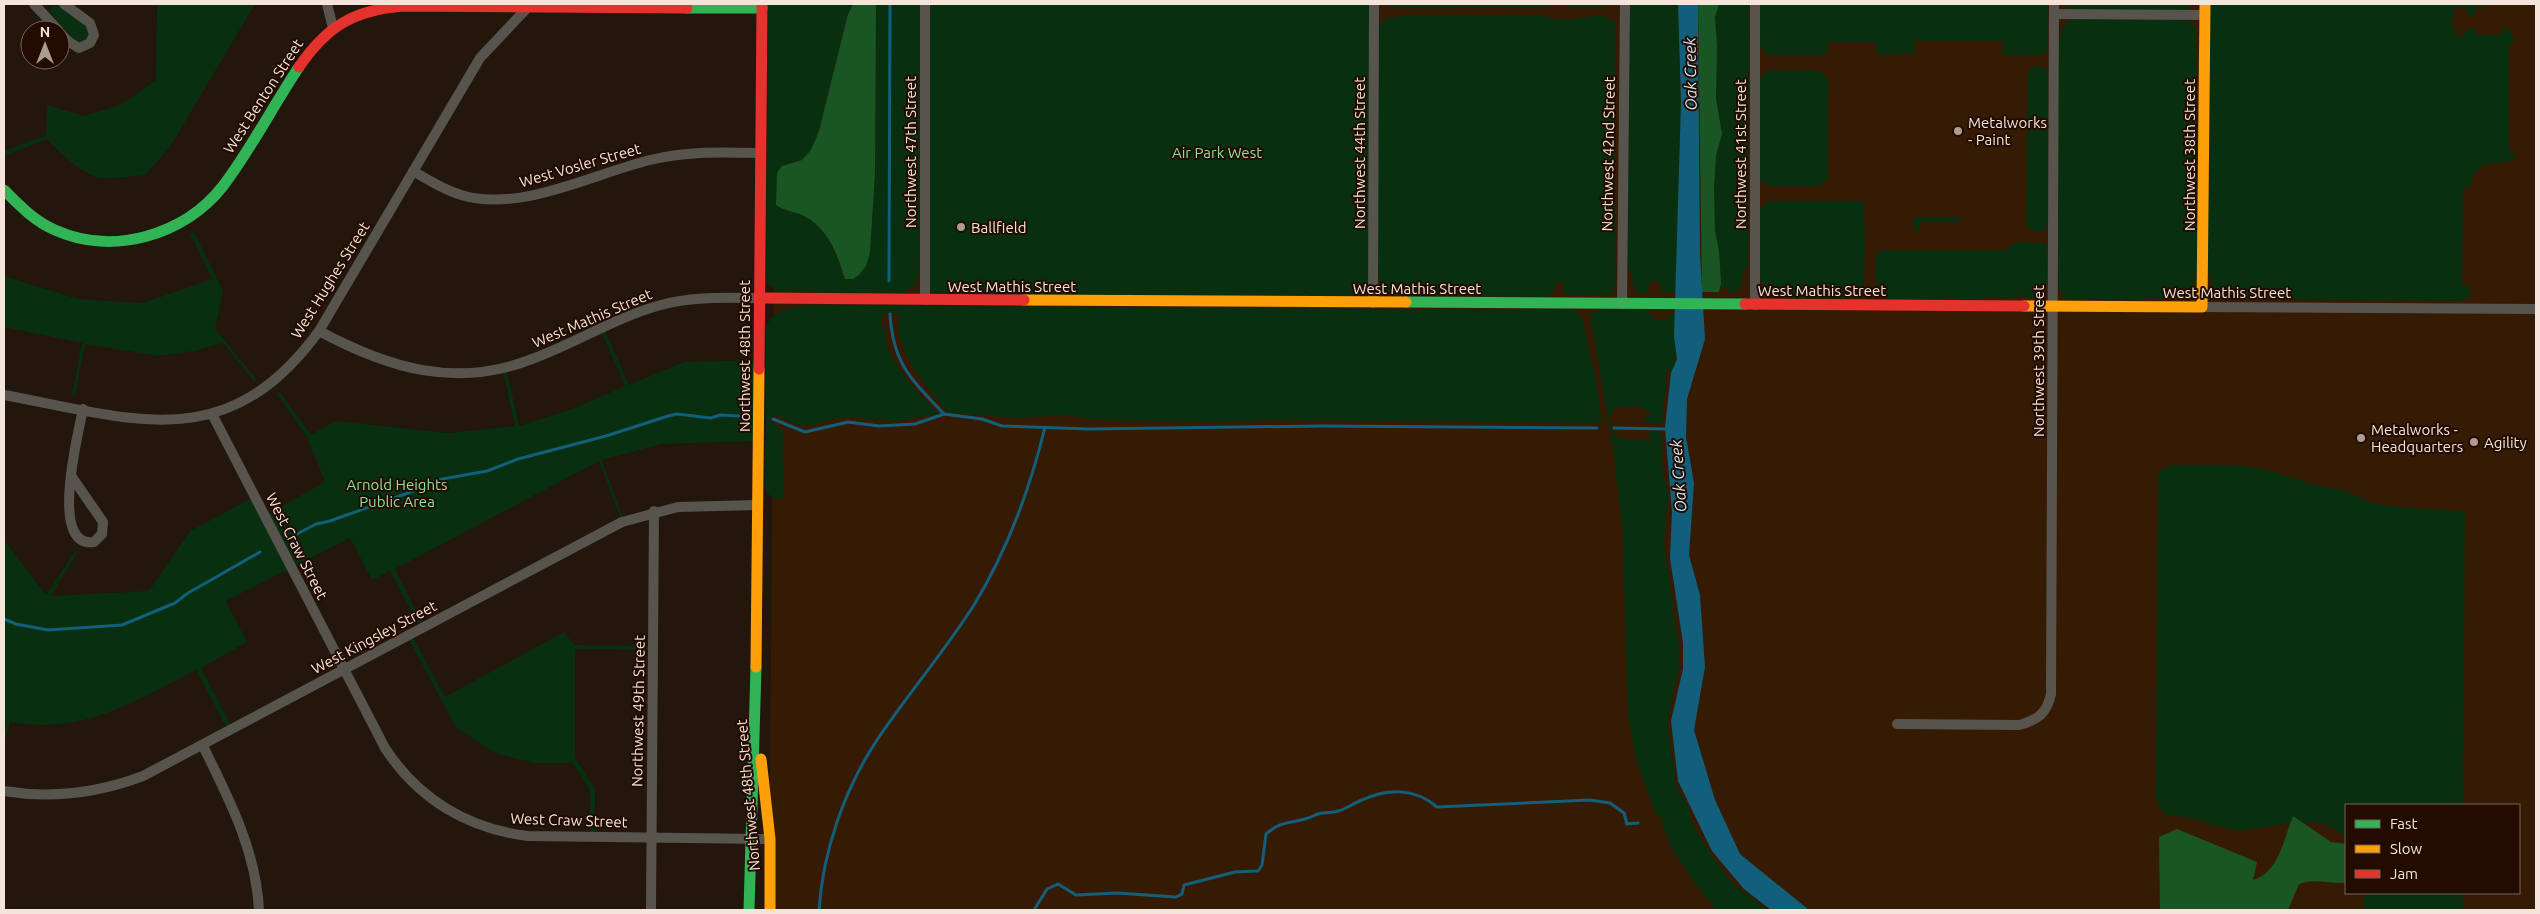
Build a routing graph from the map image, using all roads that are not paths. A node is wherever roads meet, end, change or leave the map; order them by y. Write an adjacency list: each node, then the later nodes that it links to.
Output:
1 (34, 4): 12 (street)
2 (64, 4): 14 (street)
3 (327, 4): 13 (street)
4 (925, 4): 19 (street, Northwest 47th Street)
5 (1374, 4): 20 (street, Northwest 44th Street)
6 (1625, 4): 21 (street, Northwest 42nd Street)
7 (1755, 4): 22 (street, Northwest 41st Street)
8 (762, 6): 9 (street, West Benton Street); 15 (street, Northwest 48th Street)
9 (528, 7): 13 (street, West Benton Street); 16 (street, West Hughes Street)
10 (2054, 9): 11 (street); 23 (street, Northwest 39th Street)
11 (2205, 9): 24 (street, Northwest 38th Street)
12 (49, 20)
13 (333, 28): 17 (street, West Benton Street)
14 (70, 43)
15 (760, 153): 16 (street, West Vosler Street); 18 (street, Northwest 48th Street)
16 (413, 172): 26 (street, West Hughes Street)
17 (4, 190)
18 (759, 298): 19 (street, West Mathis Street); 26 (street, West Mathis Street); 31 (street, Northwest 48th Street)
19 (925, 300): 20 (street, West Mathis Street)
20 (1374, 303): 21 (street, West Mathis Street)
21 (1622, 304): 22 (street, West Mathis Street)
22 (1755, 305): 23 (street, West Mathis Street)
23 (2054, 306): 24 (street, West Mathis Street); 35 (street, Northwest 39th Street)
24 (2202, 307): 25 (street, West Mathis Street)
25 (2536, 308)
26 (319, 331): 29 (street, West Hughes Street)
27 (4, 394): 28 (street, West Hughes Street)
28 (83, 409): 29 (street, West Hughes Street); 30 (street)
29 (212, 414): 33 (street, West Craw Street)
30 (72, 477): 30 (street)
31 (758, 505): 32 (street, West Kingsley Street); 34 (street, Northwest 48th Street)
32 (654, 511): 33 (street, West Kingsley Street); 38 (street, Northwest 49th Street)
33 (344, 670): 36 (street, West Kingsley Street); 38 (street, West Craw Street)
34 (756, 708): 39 (street, Northwest 48th Street); 40 (street, Northwest 48th Street)
35 (1896, 724)
36 (203, 746): 37 (street, West Kingsley Street); 41 (street)
37 (4, 791)
38 (651, 838): 39 (street, West Craw Street); 42 (street, Northwest 49th Street)
39 (751, 839): 40 (street, West Craw Street); 43 (street, Northwest 48th Street)
40 (770, 839): 44 (street, Northwest 48th Street)
41 (259, 910)
42 (651, 910)
43 (749, 910)
44 (770, 910)

